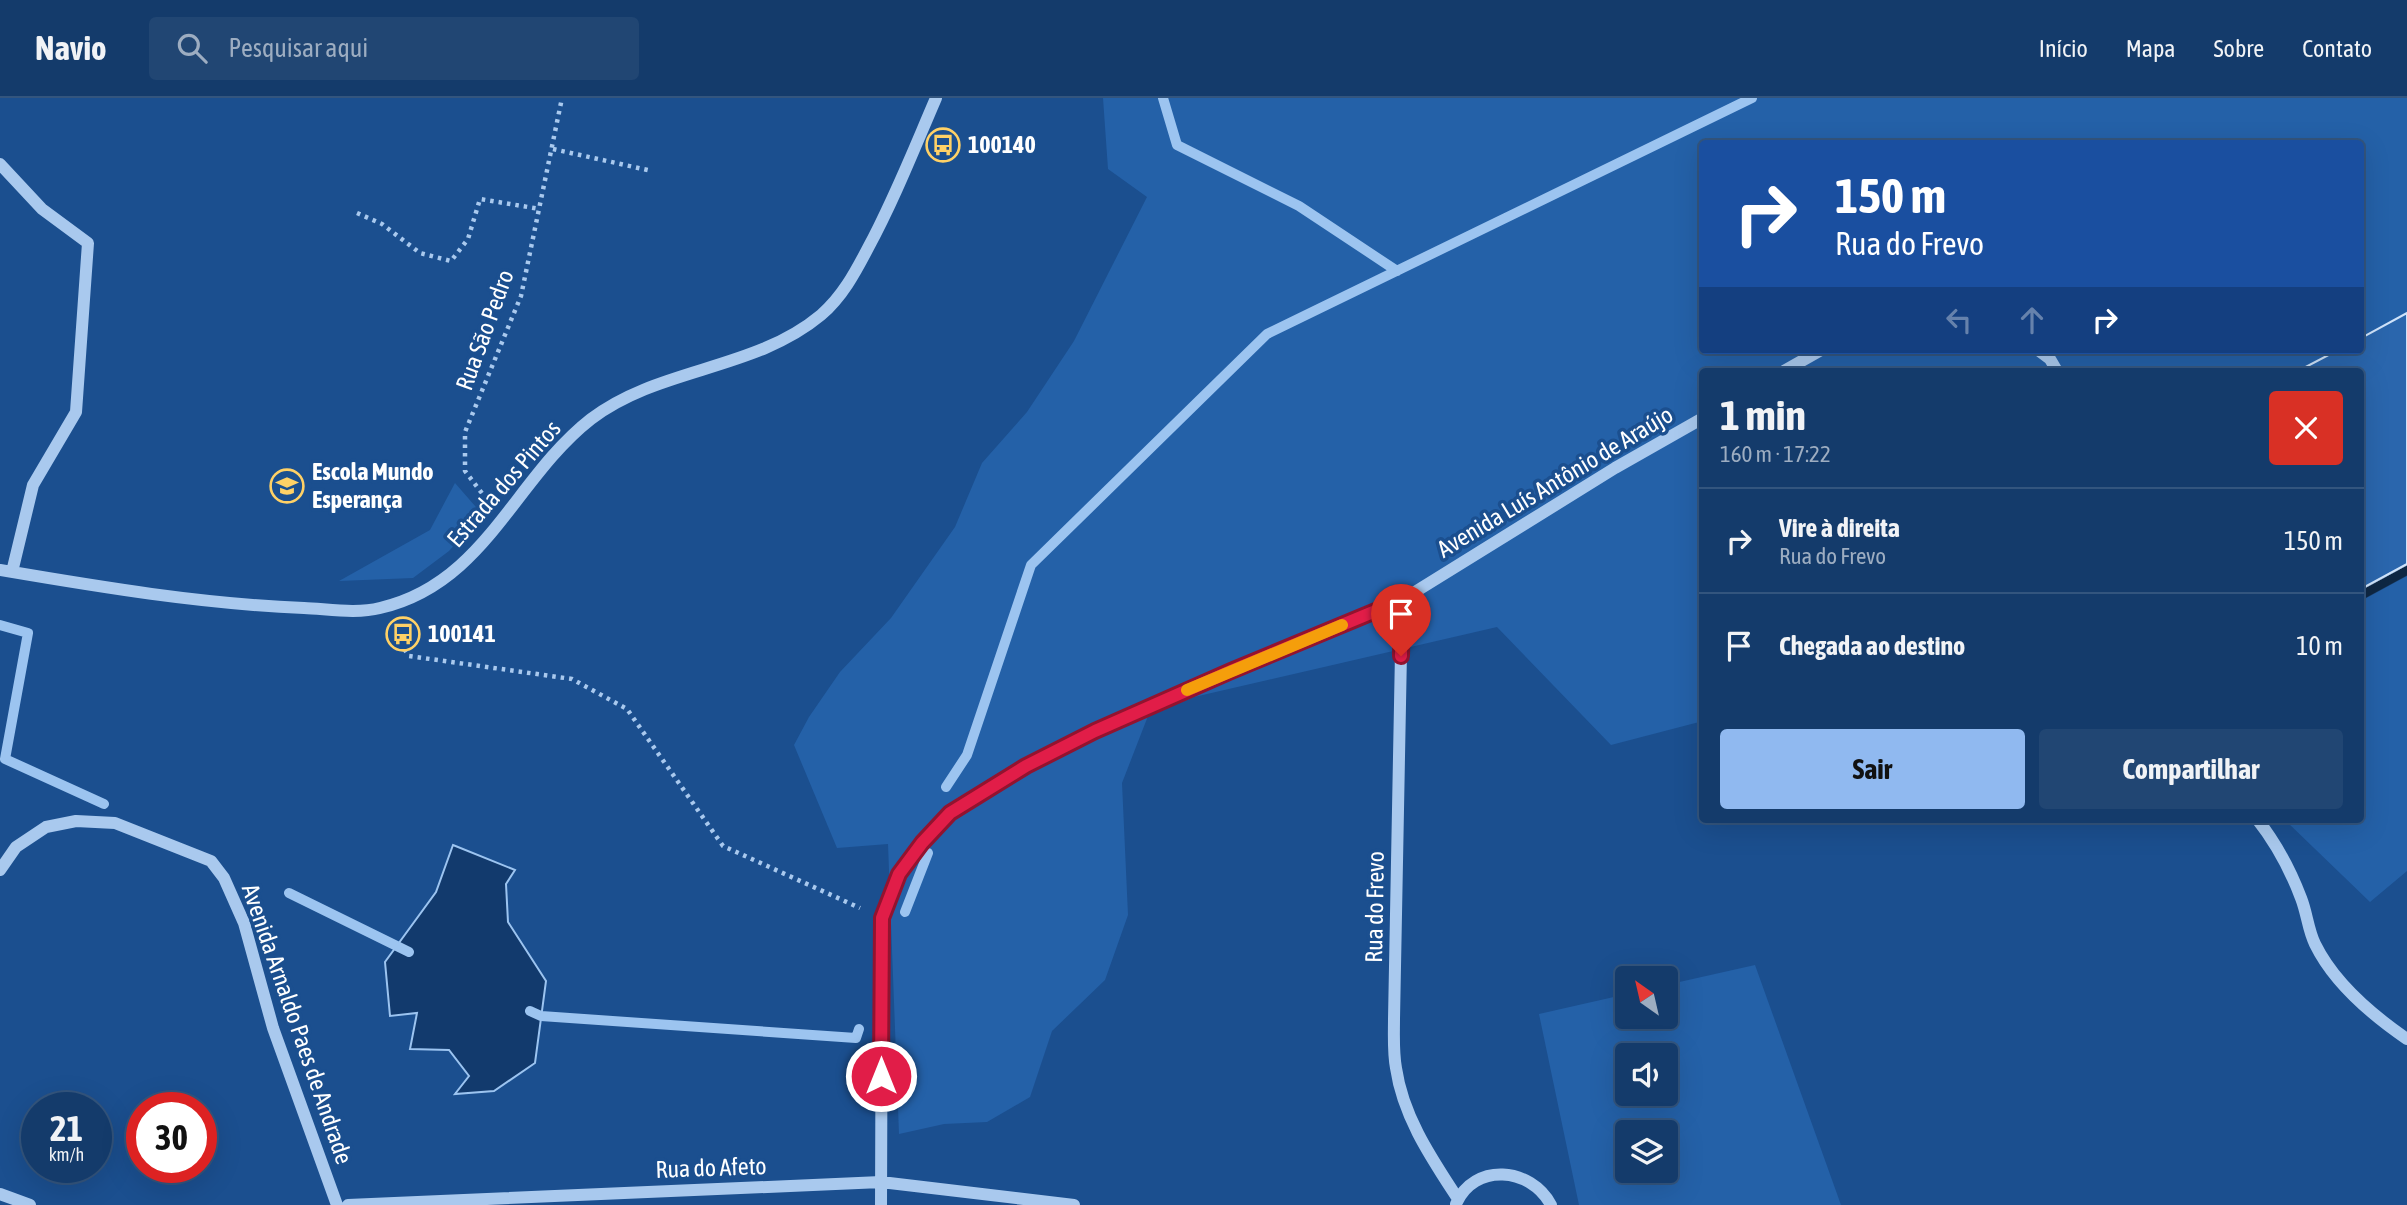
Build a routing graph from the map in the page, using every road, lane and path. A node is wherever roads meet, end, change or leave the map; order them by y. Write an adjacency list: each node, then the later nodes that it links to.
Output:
1 (562, 98): 3 (path, Rua São Pedro)
2 (936, 98): 13 (street, Estrada dos Pintos)
3 (553, 149): 5 (path); 6 (path, Rua São Pedro)
4 (0, 164): 14 (street)
5 (652, 171)
6 (540, 209): 7 (path); 13 (path, Rua São Pedro)
7 (357, 213)
8 (1814, 354): 10 (street)
9 (2043, 354): 11 (street)
10 (1789, 368)
11 (2055, 368)
12 (1699, 420): 15 (street, Avenida Luís Antônio de Araújo)
13 (501, 521): 16 (street, Estrada dos Pintos)
14 (6, 571): 16 (street, Estrada dos Pintos)
15 (1402, 600): 19 (street, Avenida Luís Antônio de Araújo); 23 (street, Rua do Frevo)
16 (378, 609): 19 (path)
17 (2260, 823): 20 (street)
18 (0, 870): 25 (street, Avenida Arnaldo Paes de Andrade)
19 (882, 918): 21 (street, Avenida Luís Antônio de Araújo)
20 (2407, 1039)
21 (881, 1182): 26 (street, Rua do Afeto); 27 (street, Avenida Luís Antônio de Araújo); 28 (street, Rua do Afeto)
22 (0, 1194): 24 (street)
23 (1457, 1202): 29 (street)
24 (30, 1205)
25 (337, 1205)
26 (348, 1205)
27 (881, 1205)
28 (1074, 1205)
29 (1551, 1205)

